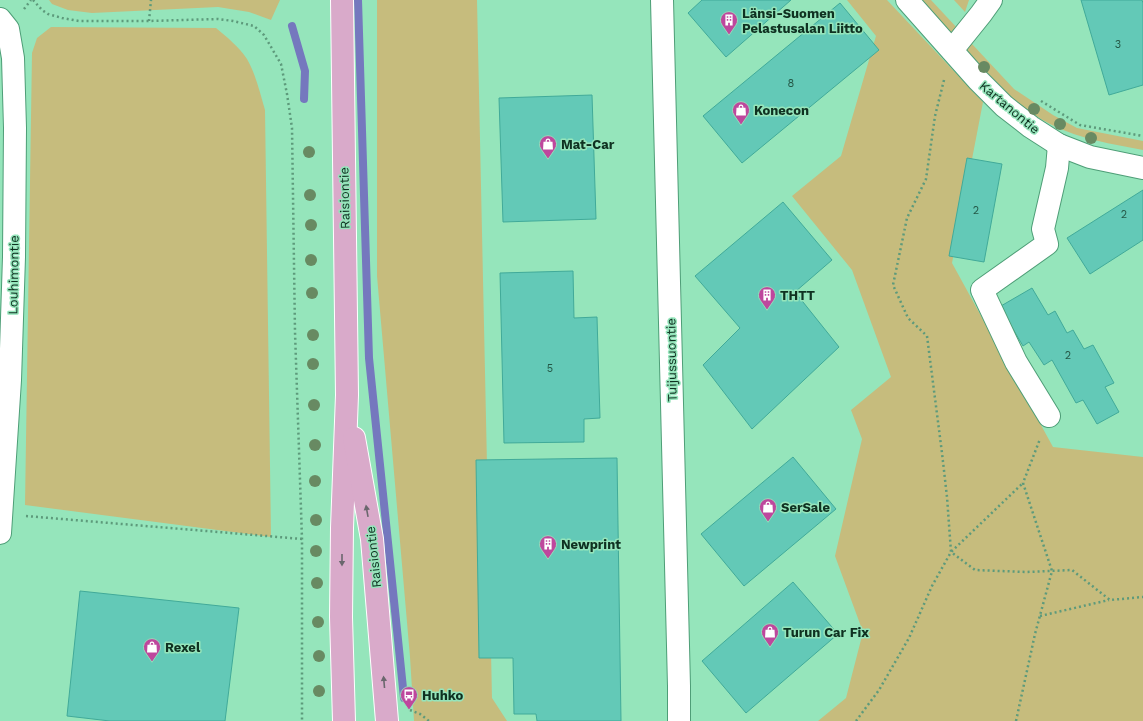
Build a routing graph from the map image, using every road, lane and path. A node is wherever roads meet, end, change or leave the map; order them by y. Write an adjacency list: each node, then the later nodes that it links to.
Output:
1 (33, 0): 8 (path)
2 (151, 0): 8 (path)
3 (342, 0): 14 (main road, Raisiontie)
4 (662, 0): 29 (street, Tuijussuontie)
5 (907, 0): 9 (street, Kartanontie)
6 (991, 0): 9 (street)
7 (0, 19): 17 (street, Louhimontie)
8 (149, 21): 18 (path)
9 (952, 50): 12 (street, Kartanontie); 19 (path)
10 (1039, 99): 11 (path)
11 (1143, 136)
12 (1059, 145): 13 (street, Kartanontie); 15 (street)
13 (1143, 168)
14 (347, 395): 26 (main road, Raisiontie, one-way to 26); 27 (main road, Raisiontie, one-way to 14)
15 (1049, 416): 16 (path)
16 (1023, 483): 19 (path); 20 (path)
17 (1, 523): 18 (path)
18 (302, 539): 25 (path)
19 (951, 552): 20 (path); 30 (path)
20 (1052, 571): 22 (path); 23 (path)
21 (1143, 597): 22 (path)
22 (1110, 600): 23 (path)
23 (1040, 616): 31 (path)
24 (409, 710): 28 (path)
25 (302, 721)
26 (344, 721)
27 (387, 721)
28 (429, 721)
29 (679, 721)
30 (856, 721)
31 (1016, 721)

